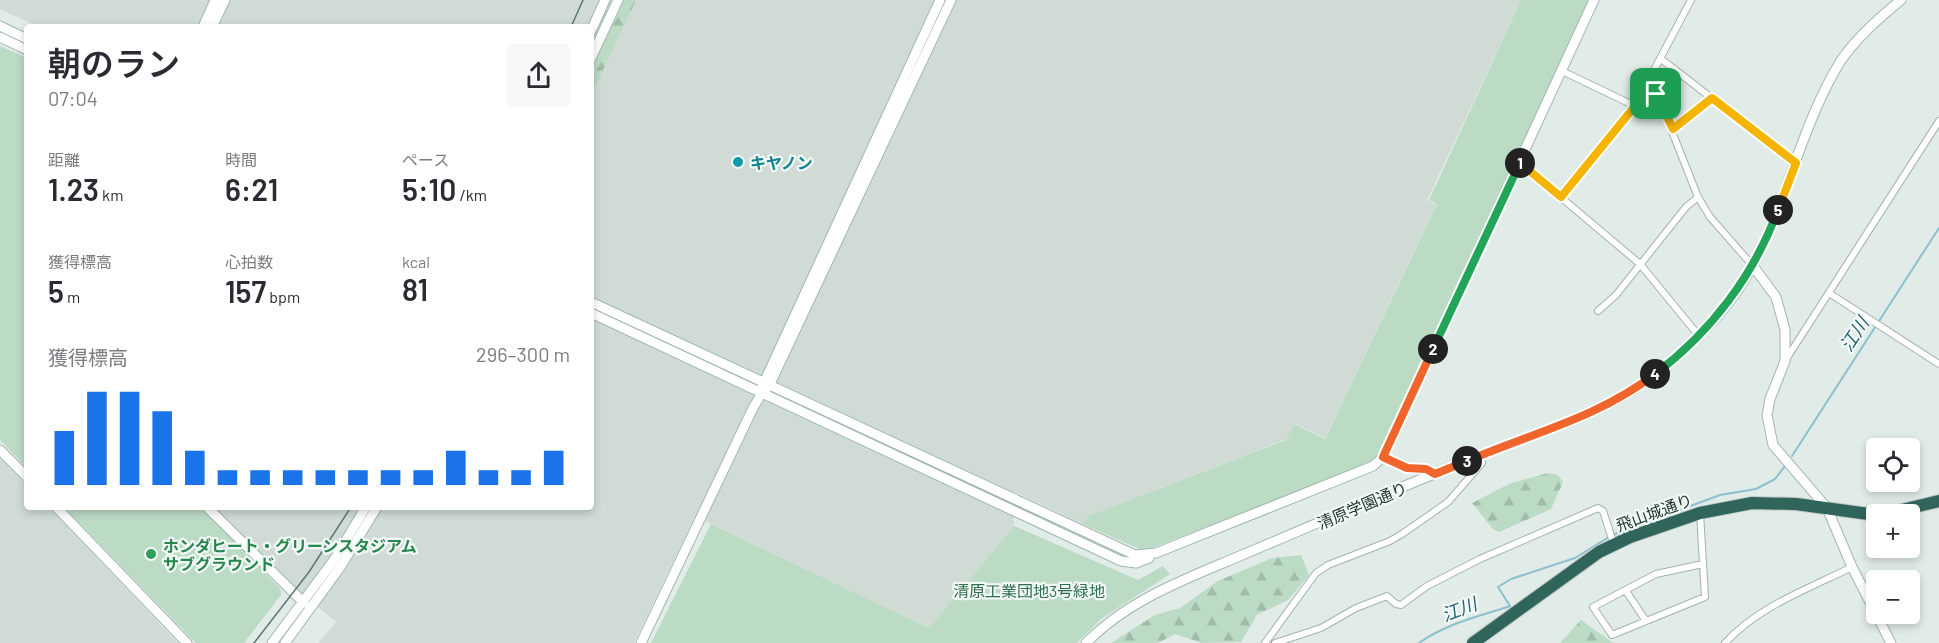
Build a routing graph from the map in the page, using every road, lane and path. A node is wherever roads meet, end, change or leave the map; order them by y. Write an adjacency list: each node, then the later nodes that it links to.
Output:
1 (215, 0): 10 (street)
2 (225, 0): 11 (street)
3 (606, 0): 12 (street)
4 (618, 0): 17 (street)
5 (940, 0): 39 (street)
6 (951, 0): 39 (street)
7 (1594, 0): 19 (street)
8 (1691, 0): 18 (street)
9 (1901, 0): 27 (street, 清原学園通り)
10 (204, 24)
11 (213, 24)
12 (594, 25)
13 (0, 26): 15 (street)
14 (0, 37): 16 (street)
15 (24, 38)
16 (24, 49)
17 (594, 52)
18 (1661, 59): 20 (street); 21 (street)
19 (1562, 71): 22 (street); 26 (street)
20 (1648, 84): 22 (street); 23 (street)
21 (1712, 98): 25 (street); 27 (street)
22 (1635, 106): 23 (street); 29 (street)
23 (1663, 109): 25 (street)
24 (1939, 121): 32 (street)
25 (1673, 129): 28 (street)
26 (1519, 162): 29 (street); 42 (street)
27 (1796, 163): 31 (street, 清原学園通り)
28 (1698, 196): 30 (street); 31 (street)
29 (1561, 197): 30 (street)
30 (1640, 264): 34 (street); 36 (street)
31 (1753, 266): 36 (street, 清原学園通り); 37 (street)
32 (1829, 293): 37 (street); 38 (street)
33 (594, 303): 39 (street)
34 (1598, 311)
35 (594, 314): 39 (street)
36 (1699, 336): 41 (street, 清原学園通り)
37 (1785, 361): 47 (street)
38 (1939, 364)
39 (764, 387): 42 (street); 63 (street)
40 (0, 450): 43 (street)
41 (1480, 455): 44 (street, 清原学園通り); 65 (street)
42 (1383, 457): 44 (street)
43 (24, 474)
44 (1435, 474): 64 (street, 清原学園通り)
45 (1939, 501): 46 (highway)
46 (1920, 506)
47 (1827, 508): 52 (highway, 飛山城通り); 53 (highway, 飛山城通り); 56 (street)
48 (59, 510): 60 (street)
49 (210, 510): 58 (street)
50 (364, 510): 58 (street)
51 (375, 510): 62 (street)
52 (1700, 513): 54 (highway, 飛山城通り); 55 (street)
53 (1866, 514)
54 (1614, 545): 66 (street); 67 (highway, 飛山城通り)
55 (1703, 564): 57 (street); 59 (street)
56 (1852, 567): 68 (street); 69 (street)
57 (1626, 591): 59 (street); 59 (street)
58 (303, 603): 61 (street)
59 (1646, 621)
60 (187, 643)
61 (272, 643)
62 (285, 643)
63 (641, 643)
64 (1086, 643)
65 (1265, 643)
66 (1275, 643)
67 (1473, 643)
68 (1725, 643)
69 (1891, 643)

